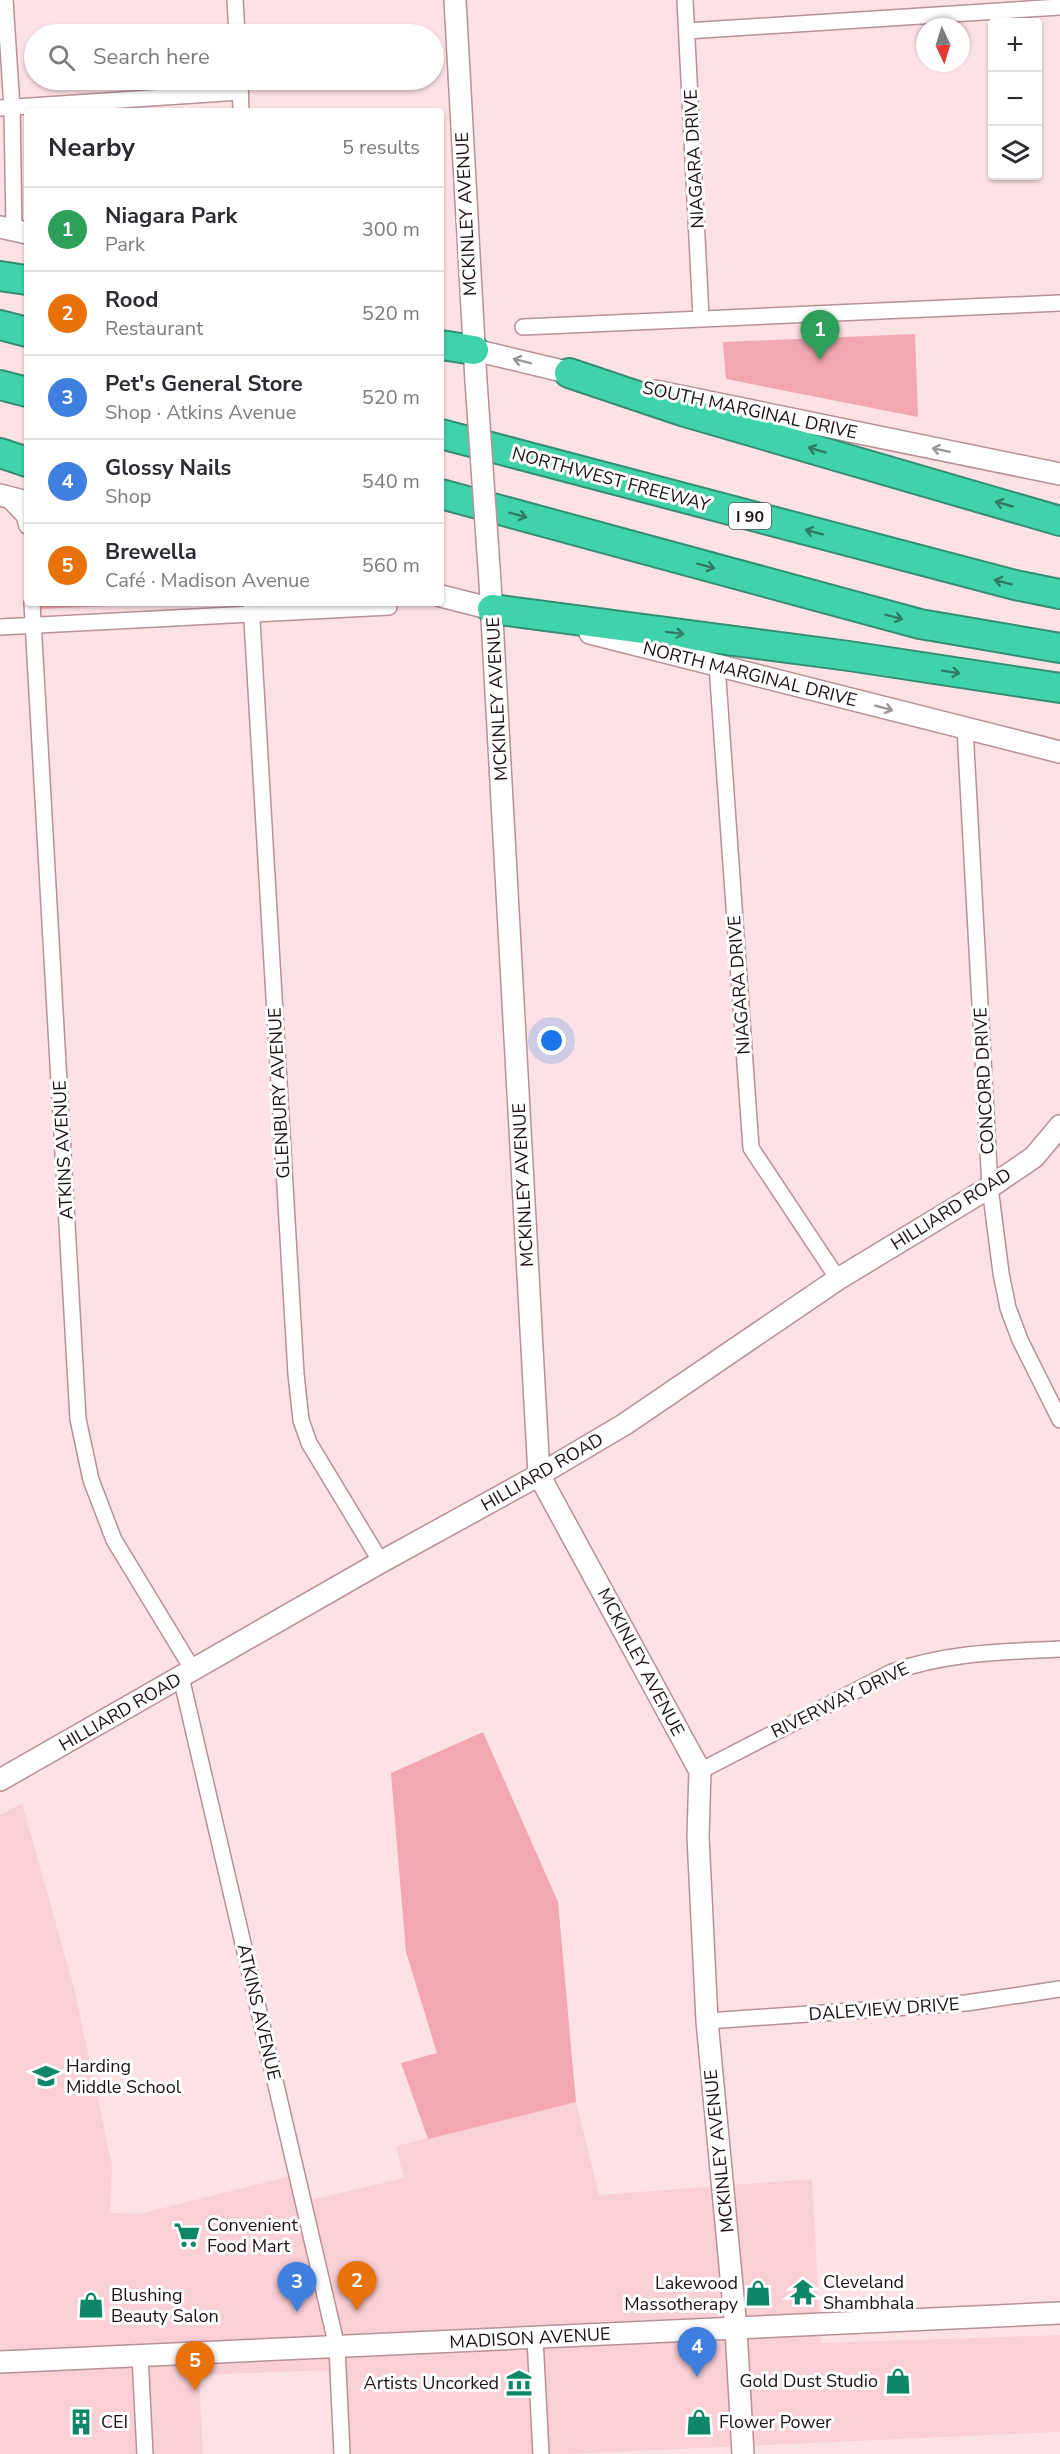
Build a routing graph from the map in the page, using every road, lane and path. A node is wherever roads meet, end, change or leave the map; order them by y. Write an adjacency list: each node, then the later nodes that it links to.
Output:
1 (5, 0): 10 (street)
2 (235, 0): 6 (street)
3 (455, 0): 21 (main road, MCKINLEY AVENUE)
4 (685, 0): 7 (street, NIAGARA DRIVE)
5 (1060, 7): 7 (street)
6 (236, 24)
7 (687, 31): 16 (street, NIAGARA DRIVE)
8 (197, 90): 10 (street)
9 (240, 90): 11 (street)
10 (6, 108): 12 (street)
11 (241, 108)
12 (14, 230)
13 (0, 276): 14 (highway)
14 (24, 280)
15 (1060, 303): 16 (street)
16 (701, 317): 18 (street)
17 (0, 325): 19 (highway)
18 (523, 327)
19 (24, 331)
20 (444, 344): 21 (highway)
21 (474, 350): 22 (main road, SOUTH MARGINAL DRIVE, one-way to 21); 35 (main road, MCKINLEY AVENUE, bridge)
22 (569, 373): 28 (main road, SOUTH MARGINAL DRIVE, one-way to 22); 33 (highway, one-way to 22)
23 (0, 386): 24 (highway)
24 (24, 391)
25 (444, 435): 34 (highway, NORTHWEST FREEWAY / I 90, one-way to 25)
26 (0, 453): 27 (highway)
27 (24, 461)
28 (1060, 474)
29 (444, 495): 42 (highway, one-way to 42)
30 (3, 496): 31 (main road); 32 (street)
31 (24, 501)
32 (24, 516)
33 (1060, 521)
34 (1060, 594)
35 (491, 595): 36 (main road, NORTH MARGINAL DRIVE); 43 (main road, NORTH MARGINAL DRIVE); 44 (highway, one-way to 44); 51 (main road, MCKINLEY AVENUE)
36 (444, 596)
37 (32, 606): 40 (street, ATKINS AVENUE)
38 (389, 607): 39 (street)
39 (251, 609): 40 (street); 52 (street, GLENBURY AVENUE)
40 (33, 625): 41 (street); 54 (street, ATKINS AVENUE)
41 (0, 627)
42 (1060, 648)
43 (717, 665): 45 (main road, NORTH MARGINAL DRIVE, one-way to 45); 49 (street, NIAGARA DRIVE)
44 (1060, 688)
45 (965, 729): 46 (main road, NORTH MARGINAL DRIVE); 48 (street, CONCORD DRIVE)
46 (1060, 752)
47 (1060, 1126): 48 (main road, HILLIARD ROAD)
48 (990, 1187): 49 (main road, HILLIARD ROAD); 50 (street, CONCORD DRIVE)
49 (838, 1279): 51 (main road, HILLIARD ROAD)
50 (1060, 1420)
51 (539, 1475): 52 (main road, HILLIARD ROAD); 55 (main road, MCKINLEY AVENUE)
52 (381, 1562): 54 (main road, HILLIARD ROAD)
53 (1060, 1649): 55 (street, RIVERWAY DRIVE)
54 (187, 1673): 56 (main road, HILLIARD ROAD); 62 (street, ATKINS AVENUE)
55 (700, 1771): 58 (main road, MCKINLEY AVENUE)
56 (0, 1780)
57 (1060, 1989): 58 (street, DALEVIEW DRIVE)
58 (706, 2021): 60 (main road, MCKINLEY AVENUE)
59 (1060, 2313): 60 (main road, MADISON AVENUE)
60 (736, 2329): 61 (main road, MADISON AVENUE); 68 (main road, MCKINLEY AVENUE)
61 (535, 2338): 62 (main road, MADISON AVENUE); 67 (street)
62 (337, 2347): 63 (main road, MADISON AVENUE); 66 (street, ATKINS AVENUE)
63 (140, 2356): 64 (main road, MADISON AVENUE); 65 (street)
64 (0, 2362)
65 (145, 2454)
66 (342, 2454)
67 (541, 2454)
68 (743, 2454)

